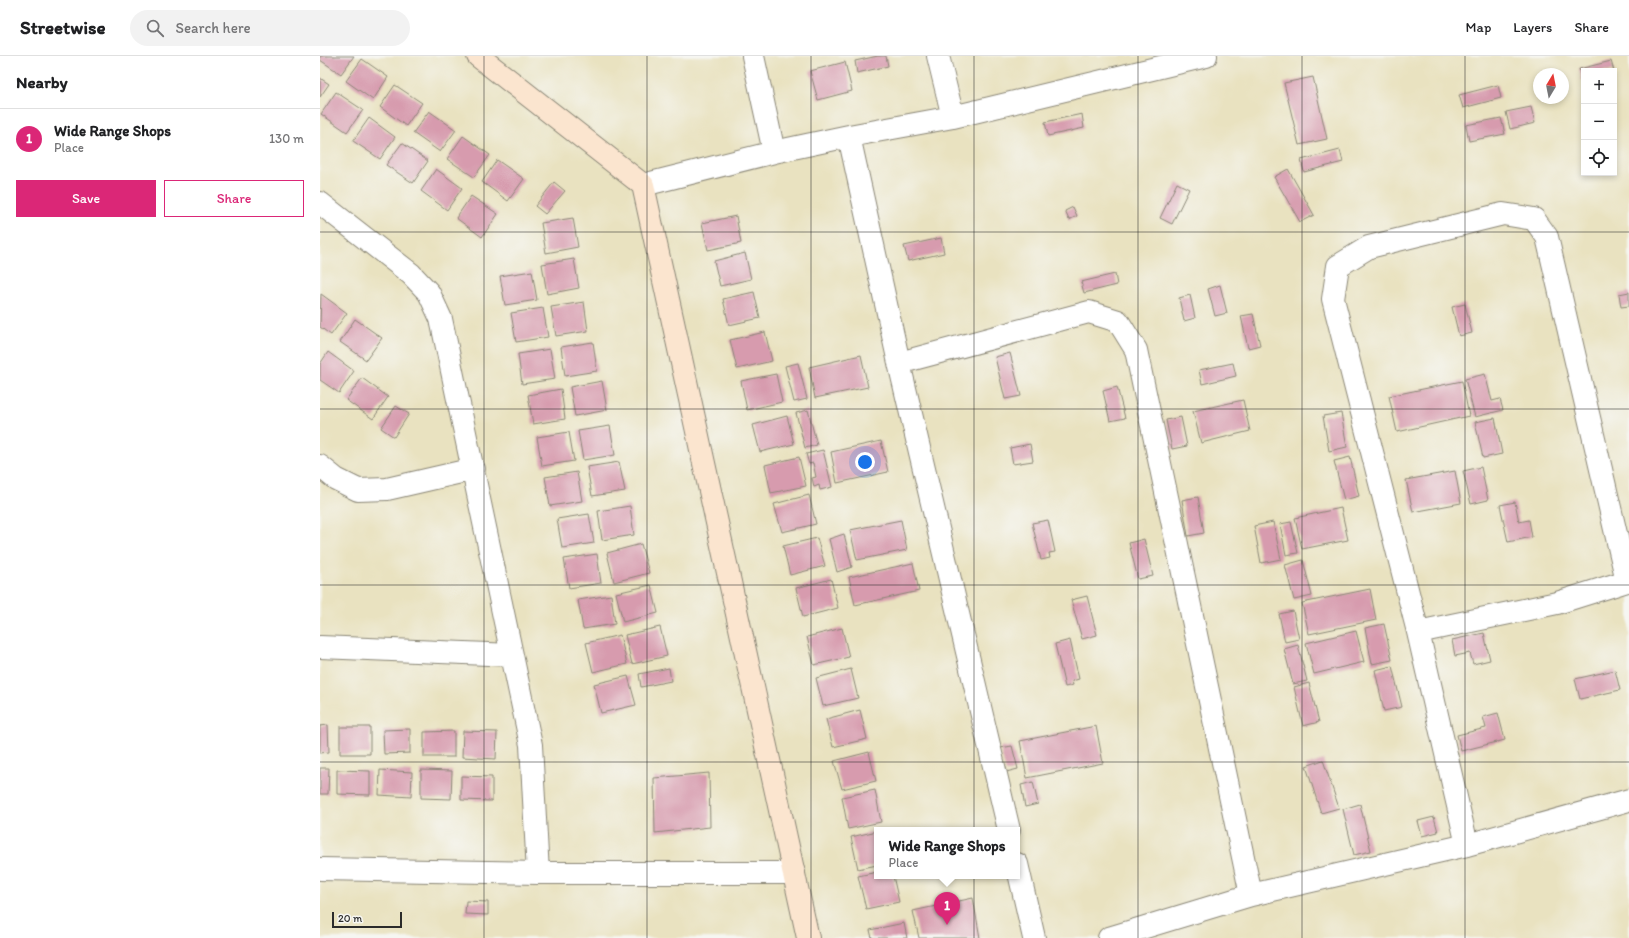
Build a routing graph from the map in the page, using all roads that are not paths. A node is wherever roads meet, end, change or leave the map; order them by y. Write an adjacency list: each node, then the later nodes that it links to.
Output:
1 (478, 56): 9 (street)
2 (753, 56): 8 (street)
3 (938, 56): 6 (street)
4 (1206, 56): 5 (street)
5 (1131, 64): 6 (street)
6 (952, 117): 7 (street)
7 (849, 136): 8 (street); 11 (street)
8 (774, 152): 9 (street)
9 (643, 185): 22 (street)
10 (320, 203): 13 (street)
11 (899, 363): 18 (street); 24 (street)
12 (320, 466): 13 (street)
13 (474, 469): 16 (street)
14 (1418, 632): 14 (street); 19 (street)
15 (320, 647): 16 (street)
16 (512, 655): 21 (street)
17 (1629, 800): 19 (street)
18 (1008, 827)
19 (1467, 845): 24 (street)
20 (320, 869): 21 (street)
21 (538, 873): 22 (street)
22 (794, 873): 25 (street)
23 (1020, 877): 26 (street)
24 (1251, 895): 27 (street)
25 (808, 938)
26 (1034, 938)
27 (1109, 938)

